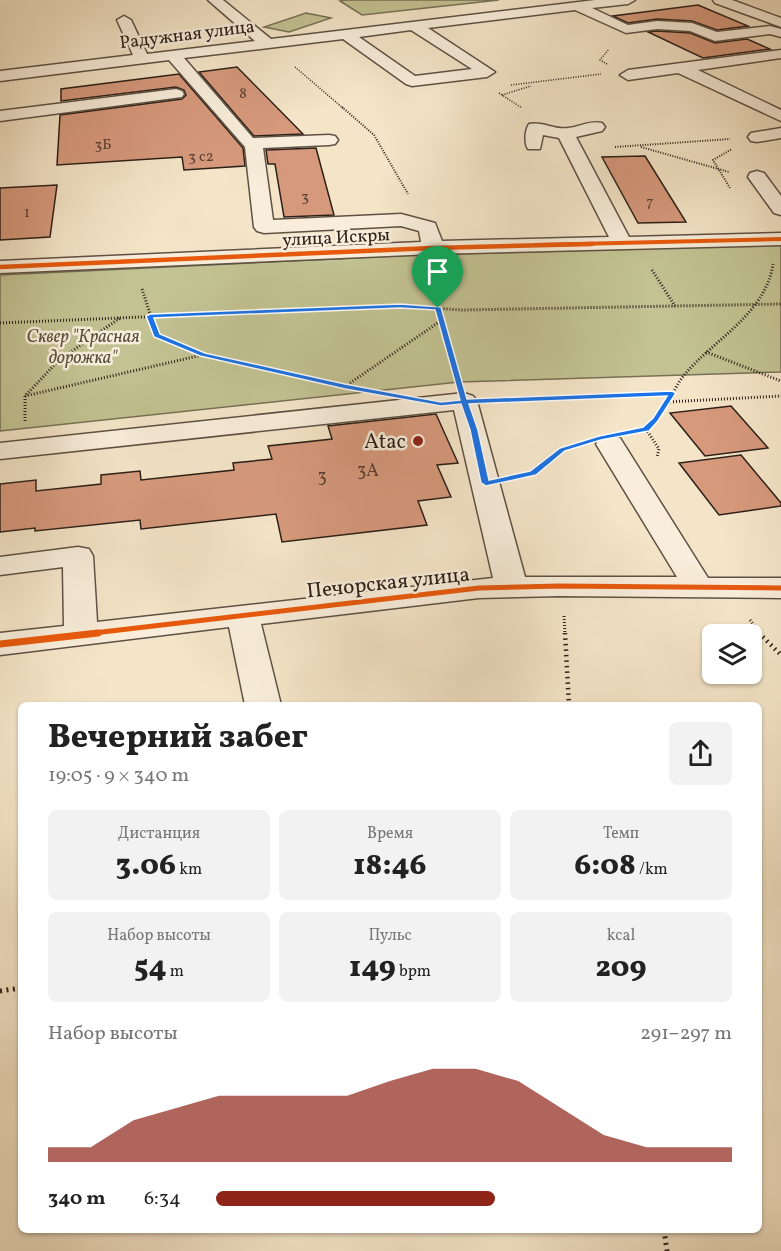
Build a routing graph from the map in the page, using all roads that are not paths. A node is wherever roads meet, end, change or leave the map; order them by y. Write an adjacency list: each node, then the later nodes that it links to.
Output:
1 (215, 0): 12 (street)
2 (628, 0): 4 (street, Радужная улица)
3 (720, 0): 6 (street)
4 (576, 6): 9 (street, Радужная улица); 10 (street)
5 (781, 14): 6 (street)
6 (765, 16): 8 (street)
7 (124, 20): 14 (street)
8 (781, 22)
9 (414, 26): 11 (street, Радужная улица); 11 (street)
10 (781, 33)
11 (345, 34): 12 (street, Радужная улица)
12 (267, 44): 15 (street, Радужная улица)
13 (775, 55): 16 (street); 17 (street)
14 (142, 58): 15 (street, Радужная улица); 19 (street, Радужная улица)
15 (176, 58): 20 (street); 27 (street)
16 (781, 67)
17 (681, 68): 18 (street); 21 (street)
18 (628, 75)
19 (0, 76)
20 (0, 116)
21 (781, 116)
22 (596, 127): 26 (street)
23 (781, 133): 24 (street)
24 (757, 137)
25 (328, 140): 27 (street)
26 (570, 142): 28 (street); 33 (street)
27 (253, 143): 31 (street)
28 (534, 145)
29 (757, 177): 30 (street)
30 (781, 209)
31 (430, 237): 33 (street, улица Искры); 34 (street, улица Искры)
32 (771, 239): 33 (street, улица Искры)
33 (622, 243)
34 (0, 267)
35 (612, 439): 39 (street)
36 (12, 450): 38 (street)
37 (0, 566): 42 (street)
38 (512, 587): 39 (street, Печорская улица); 41 (street, Печорская улица)
39 (699, 588): 40 (street, Печорская улица)
40 (781, 588)
41 (243, 615): 42 (street, Печорская улица); 44 (street)
42 (81, 634): 43 (street, Печорская улица)
43 (0, 644)
44 (262, 702)

